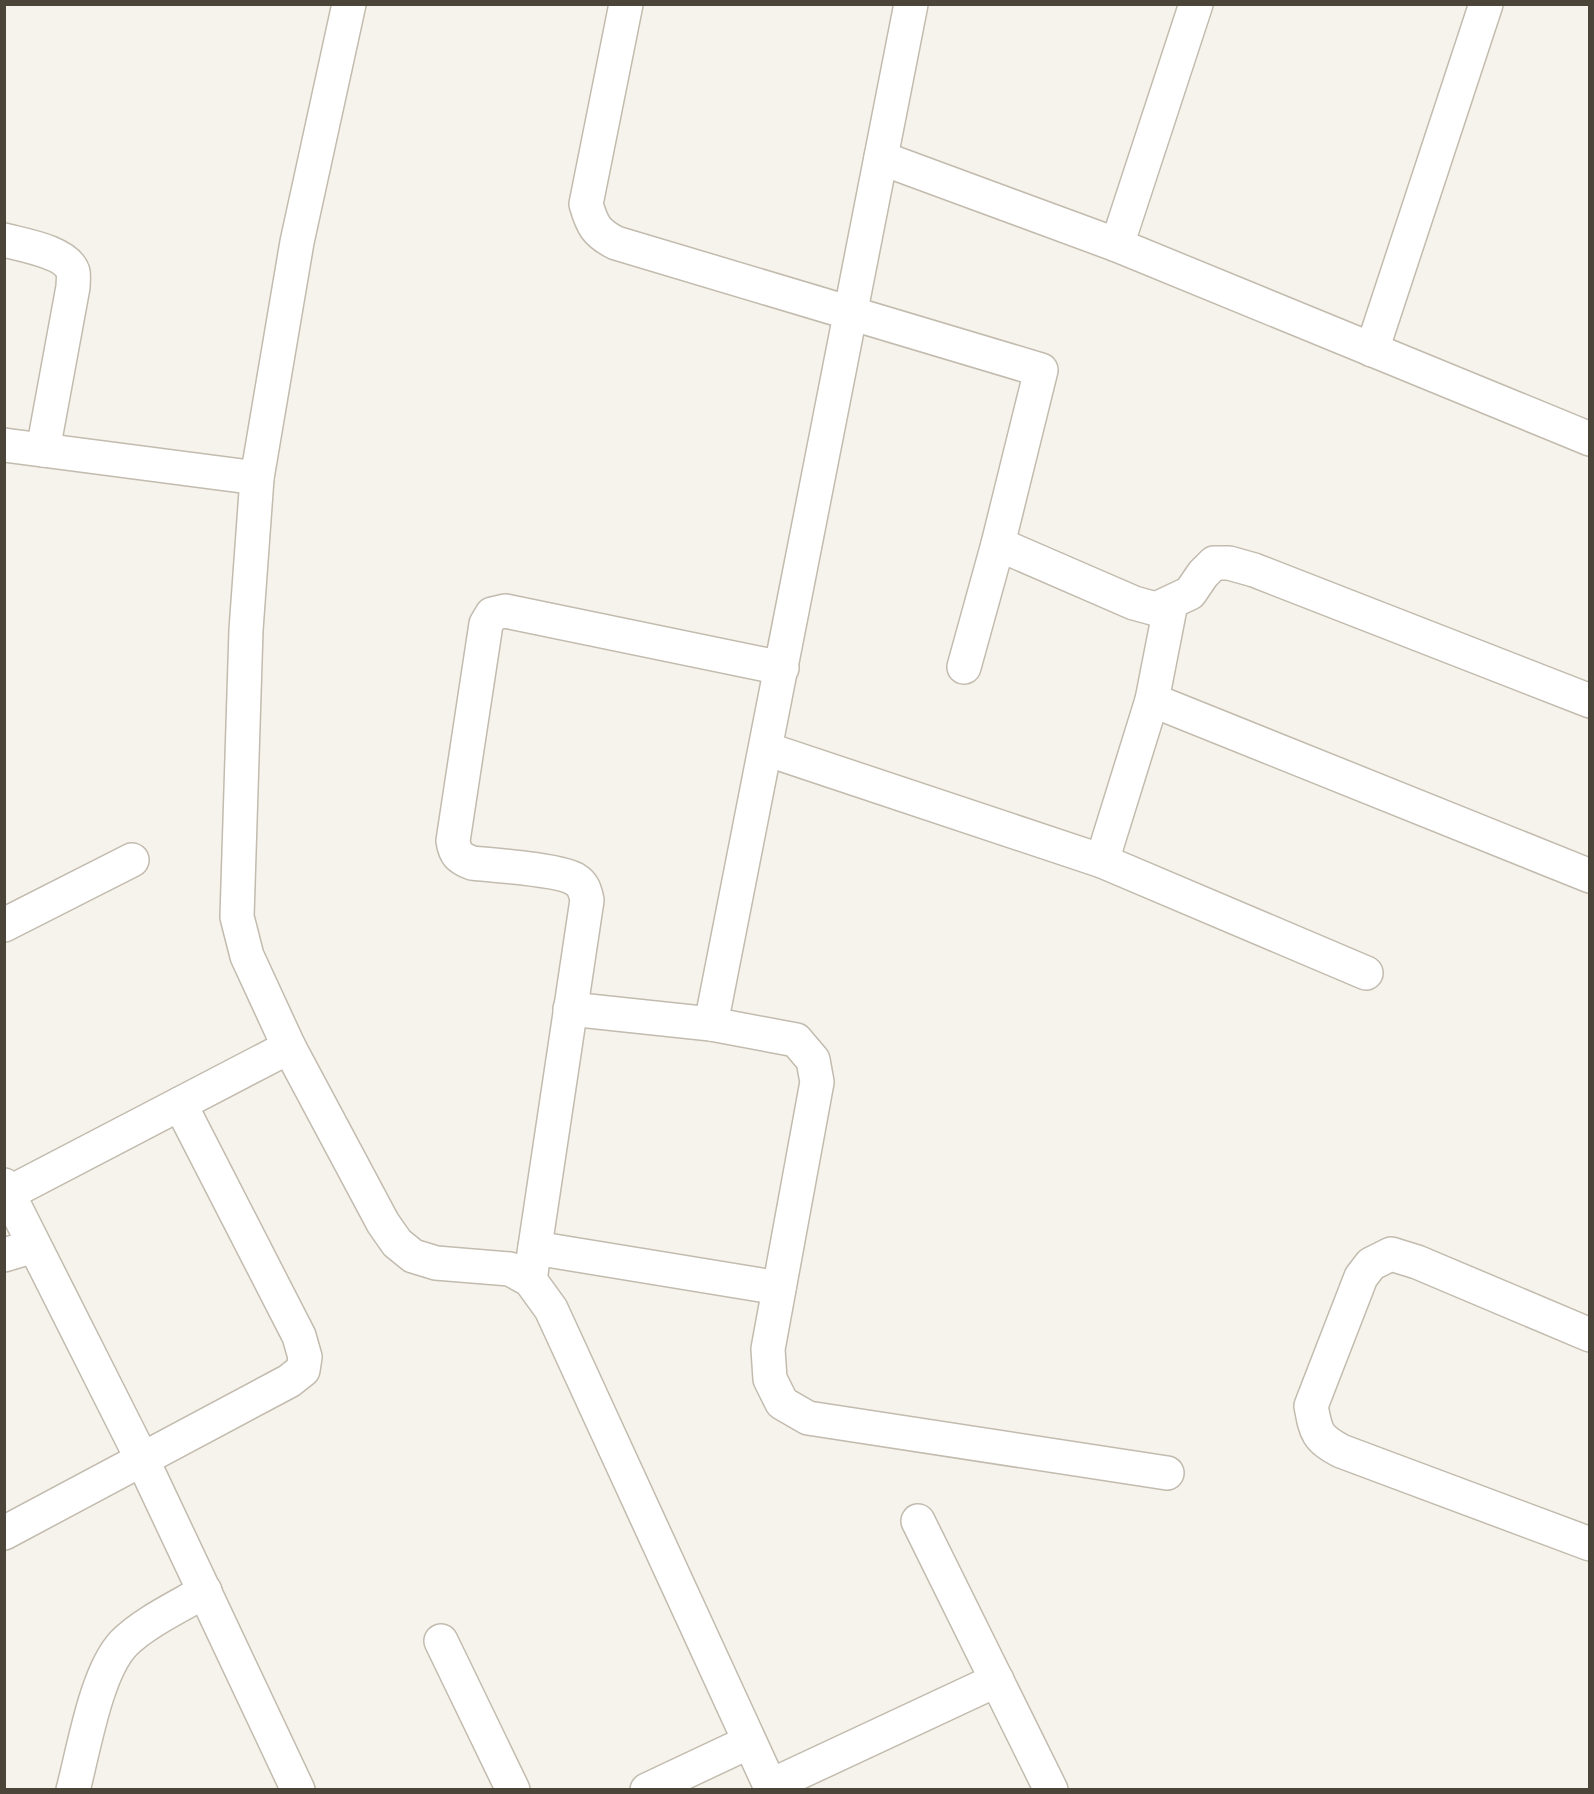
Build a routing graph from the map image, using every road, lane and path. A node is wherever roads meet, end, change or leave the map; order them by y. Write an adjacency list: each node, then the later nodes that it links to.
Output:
1 (349, 4): 14 (street)
2 (626, 4): 9 (street)
3 (911, 4): 6 (street)
4 (1196, 4): 8 (street)
5 (1486, 4): 10 (street)
6 (881, 158): 8 (street); 9 (street)
7 (4, 240): 13 (street)
8 (1117, 245): 10 (street)
9 (852, 312): 15 (street); 18 (street)
10 (1372, 350): 11 (street)
11 (1590, 438)
12 (4, 445): 13 (street)
13 (43, 450): 14 (street)
14 (257, 478): 29 (street)
15 (998, 544): 16 (street); 17 (street)
16 (1171, 603): 19 (street); 20 (street)
17 (964, 667)
18 (782, 668): 21 (street); 27 (street)
19 (1152, 700): 23 (street); 24 (street)
20 (1590, 701)
21 (766, 750): 23 (street); 28 (street)
22 (132, 860): 25 (street)
23 (1102, 861): 26 (street)
24 (1590, 876)
25 (4, 925)
26 (1366, 973)
27 (570, 1009): 28 (street); 32 (street)
28 (711, 1024): 35 (street)
29 (289, 1047): 30 (street); 34 (street)
30 (180, 1104): 31 (street); 37 (street)
31 (7, 1189): 33 (street)
32 (535, 1248): 34 (street); 35 (street)
33 (19, 1251): 37 (street)
34 (531, 1280): 45 (street)
35 (779, 1288): 38 (street)
36 (1590, 1335): 41 (street)
37 (142, 1459): 40 (street); 42 (street)
38 (1167, 1473)
39 (918, 1521): 44 (street)
40 (4, 1533)
41 (1590, 1544)
42 (205, 1591): 47 (street); 48 (street)
43 (441, 1641): 49 (street)
44 (997, 1680): 46 (street); 51 (street)
45 (749, 1742): 46 (street); 50 (street)
46 (771, 1788)
47 (73, 1790)
48 (298, 1790)
49 (513, 1790)
50 (647, 1790)
51 (1051, 1790)

